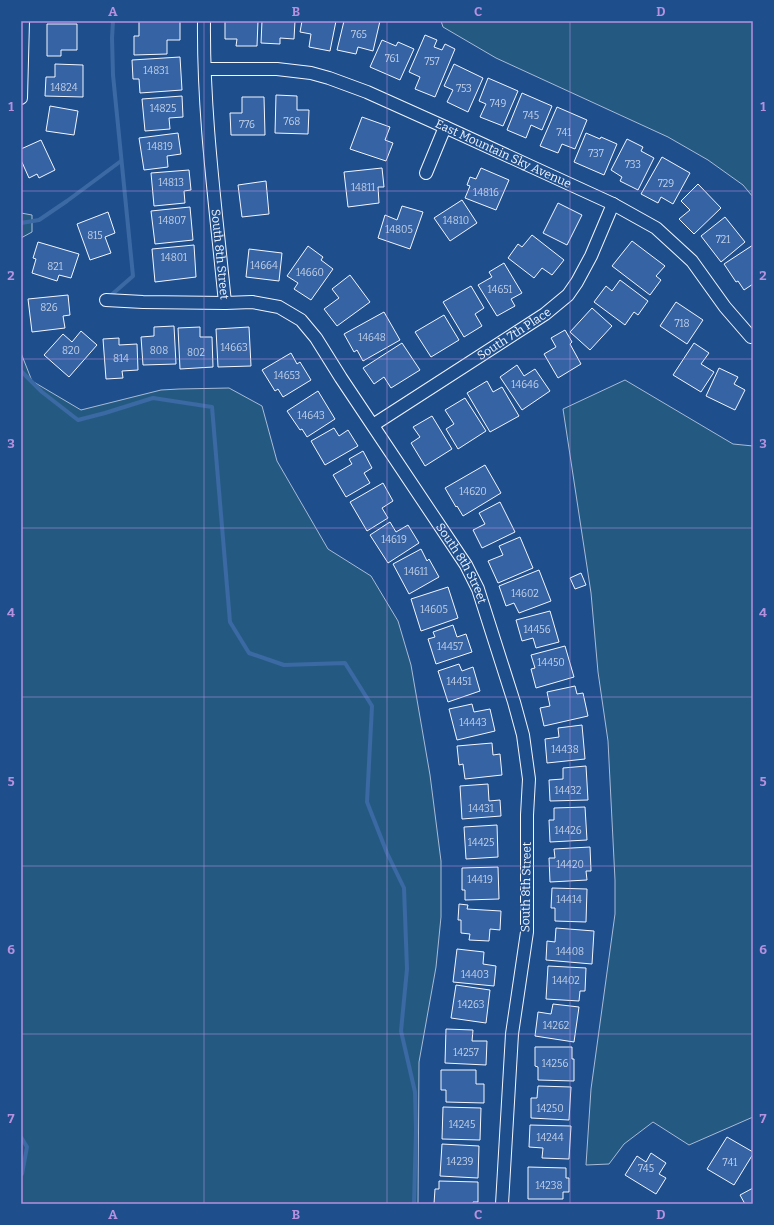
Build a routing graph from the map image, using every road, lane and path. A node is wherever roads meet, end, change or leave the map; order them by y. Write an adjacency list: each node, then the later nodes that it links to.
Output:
1 (23, 21): 4 (street)
2 (204, 21): 3 (street, South 8th Street)
3 (205, 69): 5 (street, East Mountain Sky Avenue); 9 (street, South 8th Street)
4 (21, 98)
5 (446, 126): 6 (street); 7 (street, East Mountain Sky Avenue)
6 (426, 173)
7 (613, 204): 10 (street, East Mountain Sky Avenue); 11 (street, South 7th Place)
8 (106, 300): 9 (street)
9 (225, 303): 11 (street, South 8th Street)
10 (750, 338)
11 (373, 425): 12 (street, South 8th Street)
12 (502, 1204)

